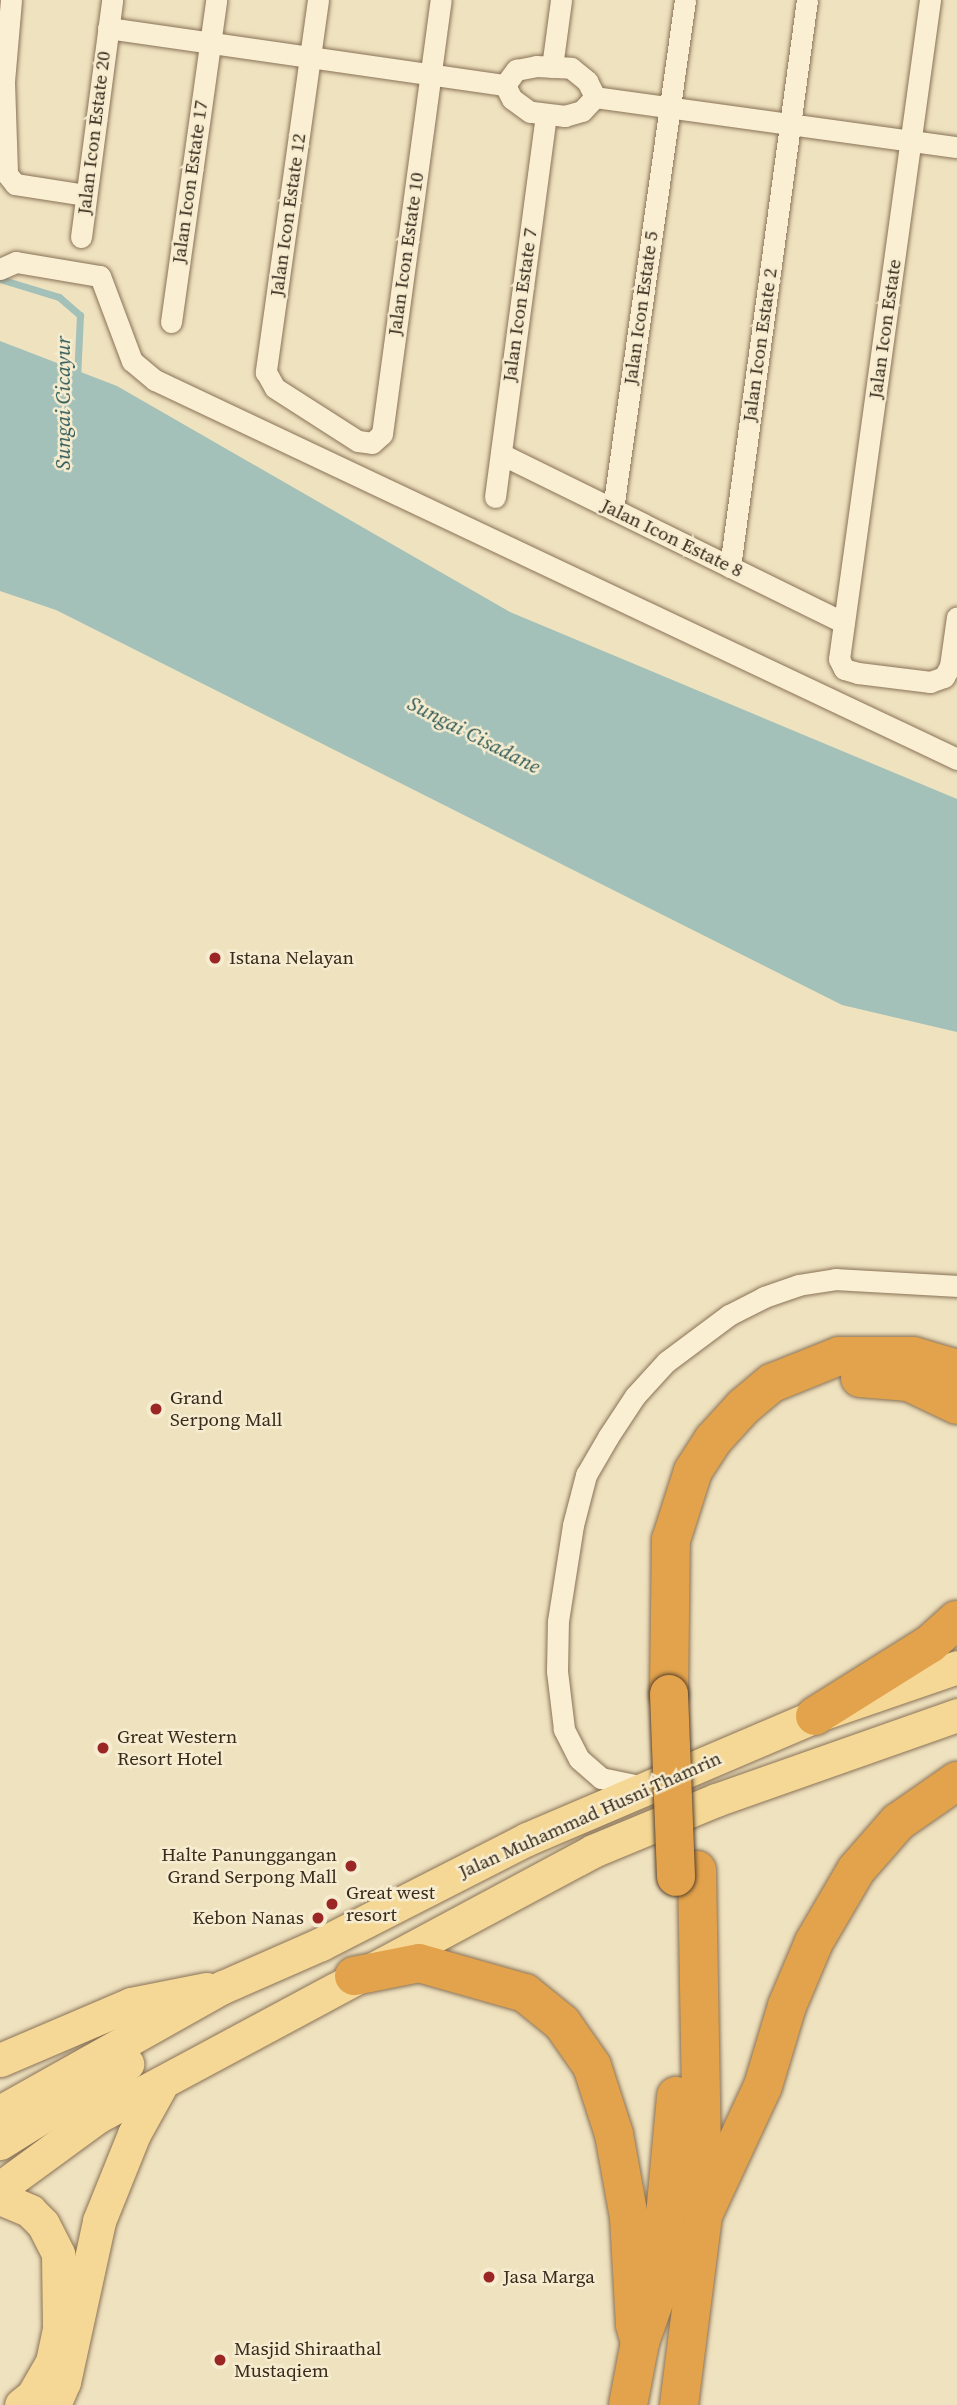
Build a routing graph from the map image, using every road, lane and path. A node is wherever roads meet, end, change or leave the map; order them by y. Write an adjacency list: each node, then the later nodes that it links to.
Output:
1 (10, 0): 22 (street)
2 (112, 0): 10 (street, Jalan Icon Estate 20)
3 (216, 0): 11 (street, Jalan Icon Estate 17)
4 (318, 0): 12 (street, Jalan Icon Estate 12)
5 (441, 0): 14 (street, Jalan Icon Estate 10)
6 (561, 0): 13 (street)
7 (685, 0): 17 (street, Jalan Icon Estate 5)
8 (807, 0): 19 (street, Jalan Icon Estate 2)
9 (930, 0): 20 (street, Jalan Icon Estate)
10 (108, 28): 11 (street); 22 (street, Jalan Icon Estate 20)
11 (210, 43): 12 (street); 25 (street, Jalan Icon Estate 17)
12 (310, 57): 14 (street); 26 (street, Jalan Icon Estate 12)
13 (552, 67): 15 (street); 16 (street)
14 (431, 75): 15 (street); 26 (street, Jalan Icon Estate 10)
15 (505, 85): 18 (street)
16 (595, 97): 17 (street); 18 (street)
17 (670, 107): 19 (street); 29 (street, Jalan Icon Estate 5)
18 (546, 114): 27 (street, Jalan Icon Estate 7)
19 (790, 124): 20 (street); 30 (street, Jalan Icon Estate 2)
20 (911, 141): 21 (street); 32 (street, Jalan Icon Estate)
21 (957, 147)
22 (86, 195): 23 (street, Jalan Icon Estate 20)
23 (81, 237)
24 (2, 268): 33 (street)
25 (171, 322)
26 (382, 434)
27 (500, 454): 28 (street, Jalan Icon Estate 7); 29 (street, Jalan Icon Estate 8)
28 (495, 497)
29 (613, 509): 30 (street, Jalan Icon Estate 8)
30 (730, 567): 32 (street, Jalan Icon Estate 8)
31 (957, 617): 32 (street, Jalan Icon Estate)
32 (844, 623)
33 (957, 759)
34 (957, 1286): 43 (street)
35 (957, 1369): 39 (highway)
36 (957, 1405): 39 (highway)
37 (957, 1620): 41 (highway)
38 (957, 1667): 41 (main road, Jalan Muhammad Husni Thamrin)
39 (680, 1690): 44 (highway, bridge)
40 (957, 1715): 45 (main road, Jalan Muhammad Husni Thamrin)
41 (815, 1716): 43 (main road, Jalan Muhammad Husni Thamrin)
42 (957, 1780): 54 (highway)
43 (647, 1787): 46 (main road, Jalan Muhammad Husni Thamrin)
44 (686, 1874): 54 (highway); 55 (highway)
45 (354, 1976): 49 (main road, Jalan Muhammad Husni Thamrin); 55 (highway)
46 (223, 1987): 47 (main road, Jalan Muhammad Husni Thamrin); 48 (main road)
47 (146, 2033): 50 (main road, Jalan Muhammad Husni Thamrin); 51 (main road)
48 (0, 2060)
49 (160, 2087): 51 (main road, Jalan Muhammad Husni Thamrin); 57 (main road)
50 (0, 2112)
51 (16, 2154): 52 (main road)
52 (0, 2188)
53 (0, 2198): 56 (main road)
54 (703, 2214): 59 (highway)
55 (640, 2342): 58 (highway)
56 (21, 2405)
57 (54, 2405)
58 (628, 2405)
59 (679, 2405)

